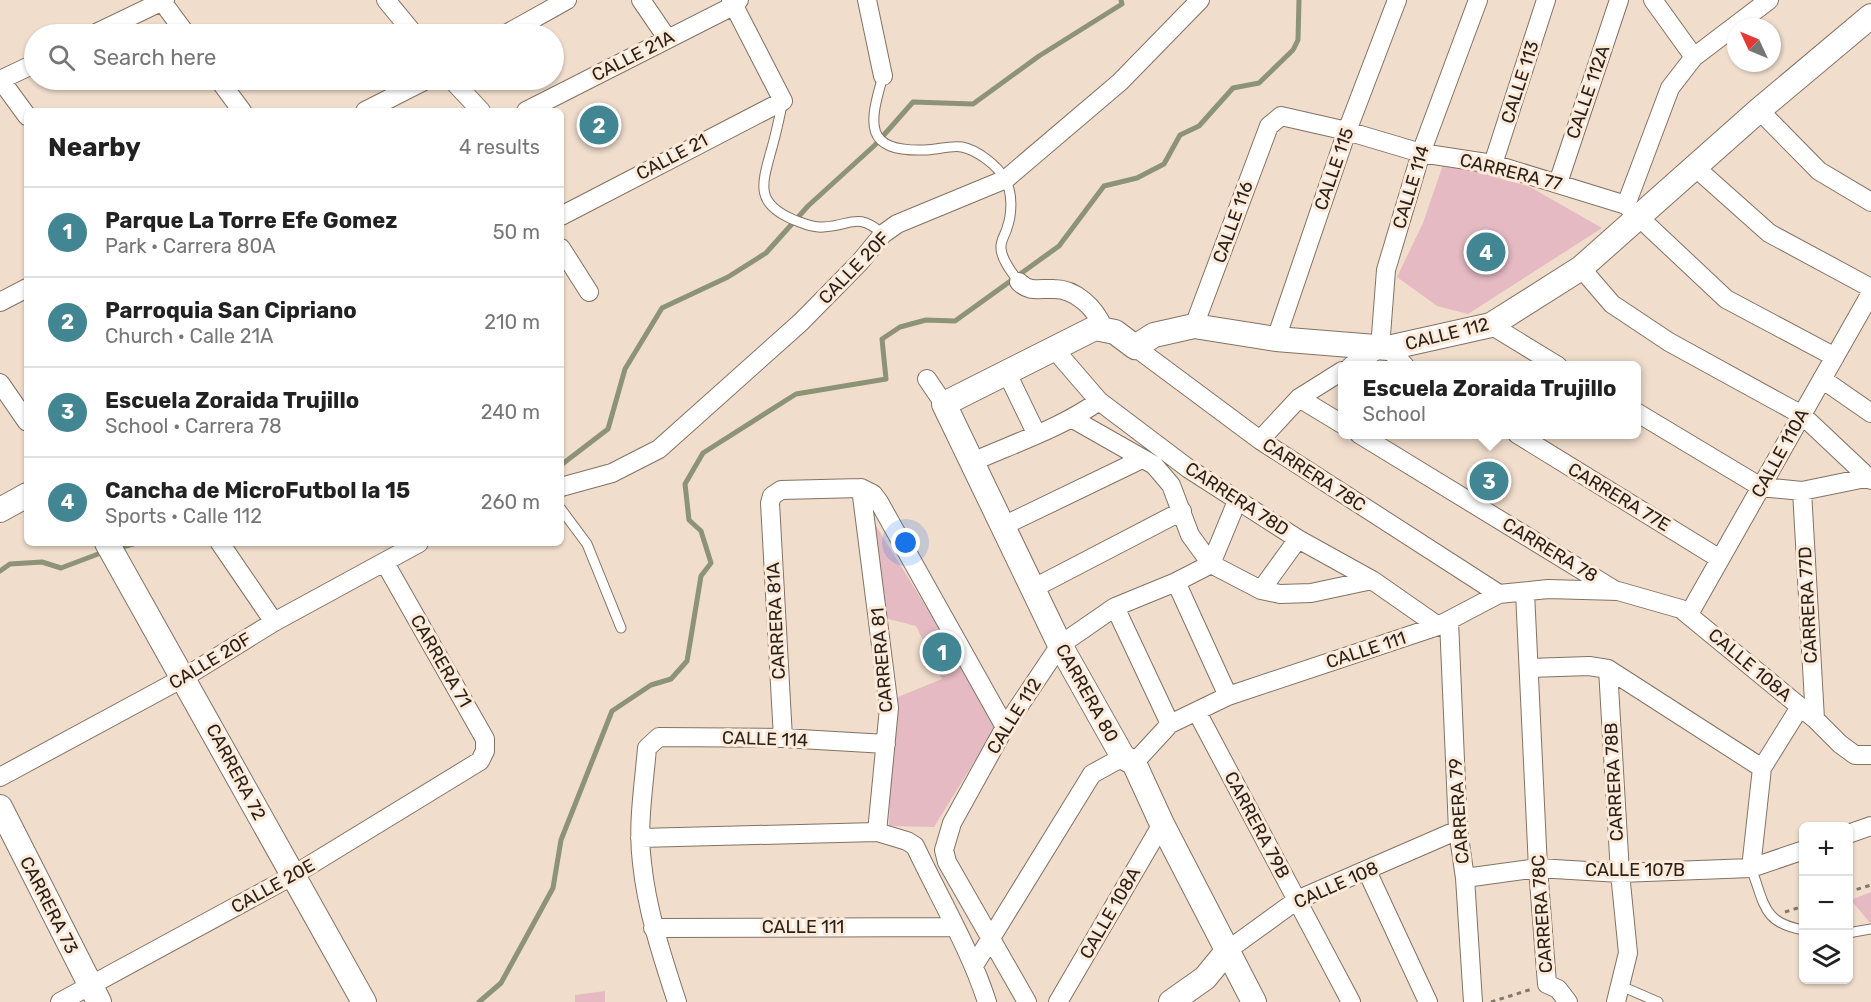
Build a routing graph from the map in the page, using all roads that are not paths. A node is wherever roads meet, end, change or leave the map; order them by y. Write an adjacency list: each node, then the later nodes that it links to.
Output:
1 (386, 0): 17 (street)
2 (567, 0): 18 (street)
3 (641, 0): 19 (street)
4 (867, 0): 22 (street)
5 (1200, 0): 39 (street, CALLE 20F)
6 (1397, 0): 35 (street, CALLE 115)
7 (1478, 0): 36 (street, CALLE 114)
8 (1546, 0): 37 (street, CALLE 113)
9 (1619, 0): 40 (street, CALLE 112A)
10 (1653, 0): 20 (street)
11 (1769, 0): 20 (street, CALLE 112)
12 (163, 1): 15 (street); 16 (street)
13 (734, 2): 19 (street, CALLE 21A); 27 (street)
14 (1871, 16): 32 (street, CALLE 112)
15 (115, 24)
16 (179, 24)
17 (406, 24)
18 (524, 24)
19 (667, 38): 31 (street, CALLE 21A)
20 (1694, 57): 42 (street, CALLE 112)
21 (24, 68): 23 (street)
22 (883, 76): 39 (lane)
23 (0, 80): 33 (street)
24 (226, 90): 28 (street)
25 (406, 90): 29 (street)
26 (461, 90): 30 (street)
27 (783, 101): 43 (street, CALLE 21); 44 (lane)
28 (240, 108)
29 (371, 108)
30 (478, 108)
31 (532, 108)
32 (1759, 110): 38 (street, CALLE 112); 41 (street)
33 (24, 112)
34 (1274, 120): 35 (street, CARRERA 77); 54 (street, CALLE 116)
35 (1347, 131): 36 (street, CARRERA 77); 56 (street, CALLE 115)
36 (1421, 153): 37 (street, CARRERA 77); 58 (street, CALLE 114)
37 (1493, 164): 40 (street, CARRERA 77)
38 (1696, 168): 42 (street, CALLE 112); 49 (street)
39 (1006, 179): 44 (street, CALLE 20F); 47 (lane)
40 (1558, 183): 42 (street, CARRERA 77)
41 (1871, 202)
42 (1632, 212): 46 (street, CALLE 112); 60 (street)
43 (564, 214)
44 (883, 234): 85 (street, CALLE 20F)
45 (564, 253): 50 (street)
46 (1581, 268): 53 (street, CALLE 112); 74 (street)
47 (1019, 282): 55 (street)
48 (24, 290): 51 (street)
49 (1871, 291): 52 (street, CALLE 110A)
50 (589, 292)
51 (0, 302)
52 (1864, 321): 60 (street, CALLE 110A)
53 (1491, 325): 58 (street, CALLE 112); 63 (street)
54 (1194, 326): 56 (street, CALLE 112); 57 (street, CALLE 112)
55 (1103, 327): 57 (street); 59 (street)
56 (1276, 339): 58 (street, CALLE 112)
57 (1135, 346): 81 (street, CARRERA 78C)
58 (1384, 348): 61 (street); 62 (street)
59 (1055, 350): 64 (street); 70 (street, CARRERA 78D)
60 (1835, 357): 67 (street, CALLE 110A)
61 (1361, 361)
62 (1399, 361)
63 (1550, 361)
64 (1007, 373): 71 (street); 78 (street)
65 (1338, 374): 69 (street)
66 (927, 379): 71 (street, CARRERA 80)
67 (1822, 379): 72 (street); 74 (street, CALLE 110A)
68 (0, 383): 75 (street)
69 (1299, 398): 77 (street); 81 (street)
70 (1099, 401): 76 (street); 90 (street, CARRERA 78D)
71 (944, 404): 83 (street, CARRERA 80)
72 (1871, 413)
73 (1641, 415): 86 (street)
74 (1802, 415): 84 (street); 86 (street, CALLE 110A)
75 (24, 418)
76 (1073, 419): 78 (street); 82 (street)
77 (1338, 422)
78 (1036, 433): 83 (street)
79 (1366, 439): 106 (street, CARRERA 78)
80 (1524, 439): 100 (street, CARRERA 77E)
81 (1260, 440): 108 (street, CARRERA 78C)
82 (1142, 459): 93 (street); 94 (street)
83 (972, 462): 94 (street, CARRERA 80)
84 (1870, 478): 88 (street)
85 (564, 486)
86 (1761, 487): 88 (street); 100 (street, CALLE 110A)
87 (861, 488): 123 (street); 124 (street, CARRERA 81A); 125 (street, CARRERA 81)
88 (1802, 491): 121 (street, CARRERA 77D)
89 (24, 497): 91 (street)
90 (1237, 501): 95 (street, CARRERA 78D); 101 (street)
91 (0, 510)
92 (564, 511): 113 (lane)
93 (1182, 511): 101 (street); 104 (street)
94 (1001, 527): 104 (street, CARRERA 80)
95 (1298, 539): 102 (street, CARRERA 78D); 105 (street)
96 (222, 546): 111 (street)
97 (411, 546): 99 (street, CALLE 20F)
98 (113, 553): 117 (street, CARRERA 72)
99 (391, 554): 111 (street, CALLE 20F); 128 (street, CARRERA 71)
100 (1720, 559): 110 (street, CALLE 110A)
101 (1211, 564): 103 (street, CALLE 112); 105 (street)
102 (1372, 580): 105 (street); 112 (street, CARRERA 78D)
103 (1176, 582): 109 (street, CALLE 112); 118 (street)
104 (1032, 589): 114 (street, CARRERA 80)
105 (1262, 590)
106 (1618, 591): 107 (street, CALLE 111); 110 (street, CALLE 108A)
107 (1525, 592): 108 (street, CALLE 111); 115 (street, CARRERA 78C)
108 (1499, 594): 112 (street, CALLE 111)
109 (1115, 607): 114 (street, CALLE 112); 122 (street)
110 (1689, 614): 119 (street, CALLE 108A)
111 (274, 622): 117 (street, CALLE 20F)
112 (1444, 623): 118 (street, CALLE 111); 134 (street, CARRERA 79)
113 (621, 628)
114 (1060, 645): 123 (street, CALLE 112); 127 (street, CARRERA 80)
115 (1529, 668): 116 (street); 139 (street, CARRERA 78C)
116 (1608, 669): 129 (street); 142 (street, CARRERA 78B)
117 (185, 677): 130 (street, CALLE 20F); 143 (street, CARRERA 72)
118 (1228, 696): 120 (street, CALLE 111)
119 (1800, 707): 121 (street, CALLE 108A); 129 (street)
120 (1197, 712): 122 (street, CALLE 111); 145 (street, CARRERA 79B)
121 (1815, 718): 126 (street, CALLE 108A)
122 (1170, 724): 127 (street, CALLE 111)
123 (1005, 728): 151 (street, CALLE 112)
124 (783, 738): 125 (street, CALLE 114); 137 (street, CALLE 114)
125 (886, 744): 135 (street, CARRERA 81)
126 (1871, 755)
127 (1129, 760): 132 (street, CARRERA 80); 151 (street, CALLE 111)
128 (480, 761): 143 (street, CALLE 20E)
129 (1762, 768): 140 (street)
130 (0, 777)
131 (0, 807): 154 (street, CARRERA 73)
132 (1162, 824): 152 (street, CARRERA 80); 161 (street, CALLE 108A)
133 (1871, 826): 136 (street)
134 (1458, 830): 141 (street, CALLE 108); 144 (street, CARRERA 79)
135 (877, 832): 137 (street); 146 (street)
136 (1853, 832)
137 (640, 838): 147 (street)
138 (1799, 851): 140 (street, CALLE 107B)
139 (1538, 868): 142 (street, CALLE 107B); 144 (street, CALLE 107B); 167 (street, CARRERA 78C)
140 (1751, 868): 142 (street, CALLE 107B); 148 (lane)
141 (1367, 871): 145 (street, CALLE 108); 165 (street)
142 (1620, 873): 155 (street, CARRERA 78B)
143 (292, 876): 154 (street, CALLE 20E); 157 (street, CARRERA 72)
144 (1465, 878): 166 (street, CARRERA 79)
145 (1297, 900): 152 (street, CALLE 108); 164 (street, CARRERA 79B)
146 (953, 927): 147 (street, CALLE 111); 153 (street)
147 (652, 928): 158 (street)
148 (1799, 929)
149 (1871, 929): 150 (lane)
150 (1853, 932)
151 (991, 937): 153 (street, CALLE 111); 160 (street, CALLE 112)
152 (1228, 950): 162 (street, CALLE 108); 163 (street, CARRERA 80)
153 (975, 964): 159 (street)
154 (94, 994): 156 (street, CALLE 20E)
155 (1619, 994): 168 (lane)
156 (60, 1002)
157 (364, 1002)
158 (677, 1002)
159 (987, 1002)
160 (1027, 1002)
161 (1058, 1002)
162 (1171, 1002)
163 (1254, 1002)
164 (1351, 1002)
165 (1428, 1002)
166 (1473, 1002)
167 (1568, 1002)
168 (1658, 1002)

